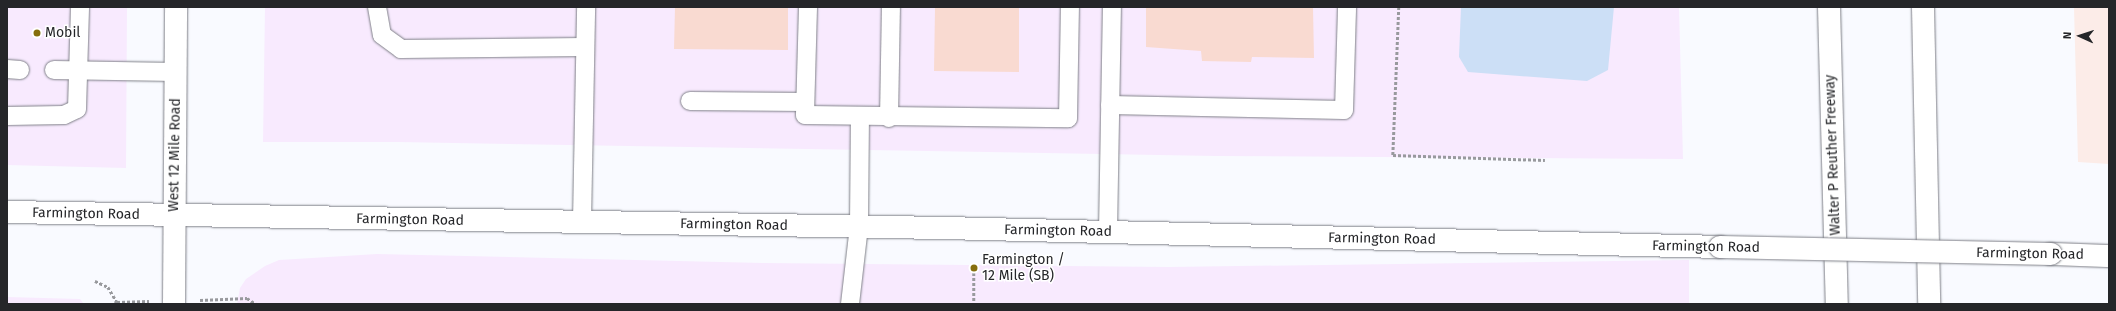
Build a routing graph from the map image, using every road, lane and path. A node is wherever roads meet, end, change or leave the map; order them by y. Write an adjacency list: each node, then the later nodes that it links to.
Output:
1 (80, 7): 15 (lane)
2 (176, 7): 16 (main road, West 12 Mile Road)
3 (377, 7): 13 (lane)
4 (586, 7): 13 (lane)
5 (808, 7): 18 (lane)
6 (891, 7): 22 (lane)
7 (1070, 7): 22 (lane)
8 (1112, 7): 19 (lane)
9 (1347, 7): 19 (lane)
10 (1399, 7): 23 (path)
11 (1829, 7): 38 (main road, Walter P Reuther Freeway)
12 (1923, 7): 39 (main road)
13 (584, 47): 26 (lane)
14 (54, 70): 15 (lane)
15 (78, 70): 16 (lane); 20 (lane)
16 (176, 72): 25 (main road, West 12 Mile Road)
17 (690, 101): 18 (lane)
18 (805, 102): 21 (lane)
19 (1110, 105): 28 (lane)
20 (7, 116)
21 (860, 118): 22 (lane); 27 (lane)
22 (889, 118)
23 (1545, 160)
24 (7, 212): 25 (main road, Farmington Road)
25 (174, 216): 26 (main road, Farmington Road); 34 (main road, West 12 Mile Road)
26 (582, 222): 27 (main road, Farmington Road)
27 (859, 226): 28 (main road, Farmington Road); 36 (lane)
28 (1108, 232): 29 (main road, Farmington Road, bridge)
29 (2109, 256)
30 (974, 268): 37 (path)
31 (95, 281): 33 (path)
32 (247, 298): 35 (path)
33 (115, 304)
34 (174, 304)
35 (256, 304)
36 (850, 304)
37 (974, 304)
38 (1837, 304)
39 (1928, 304)

